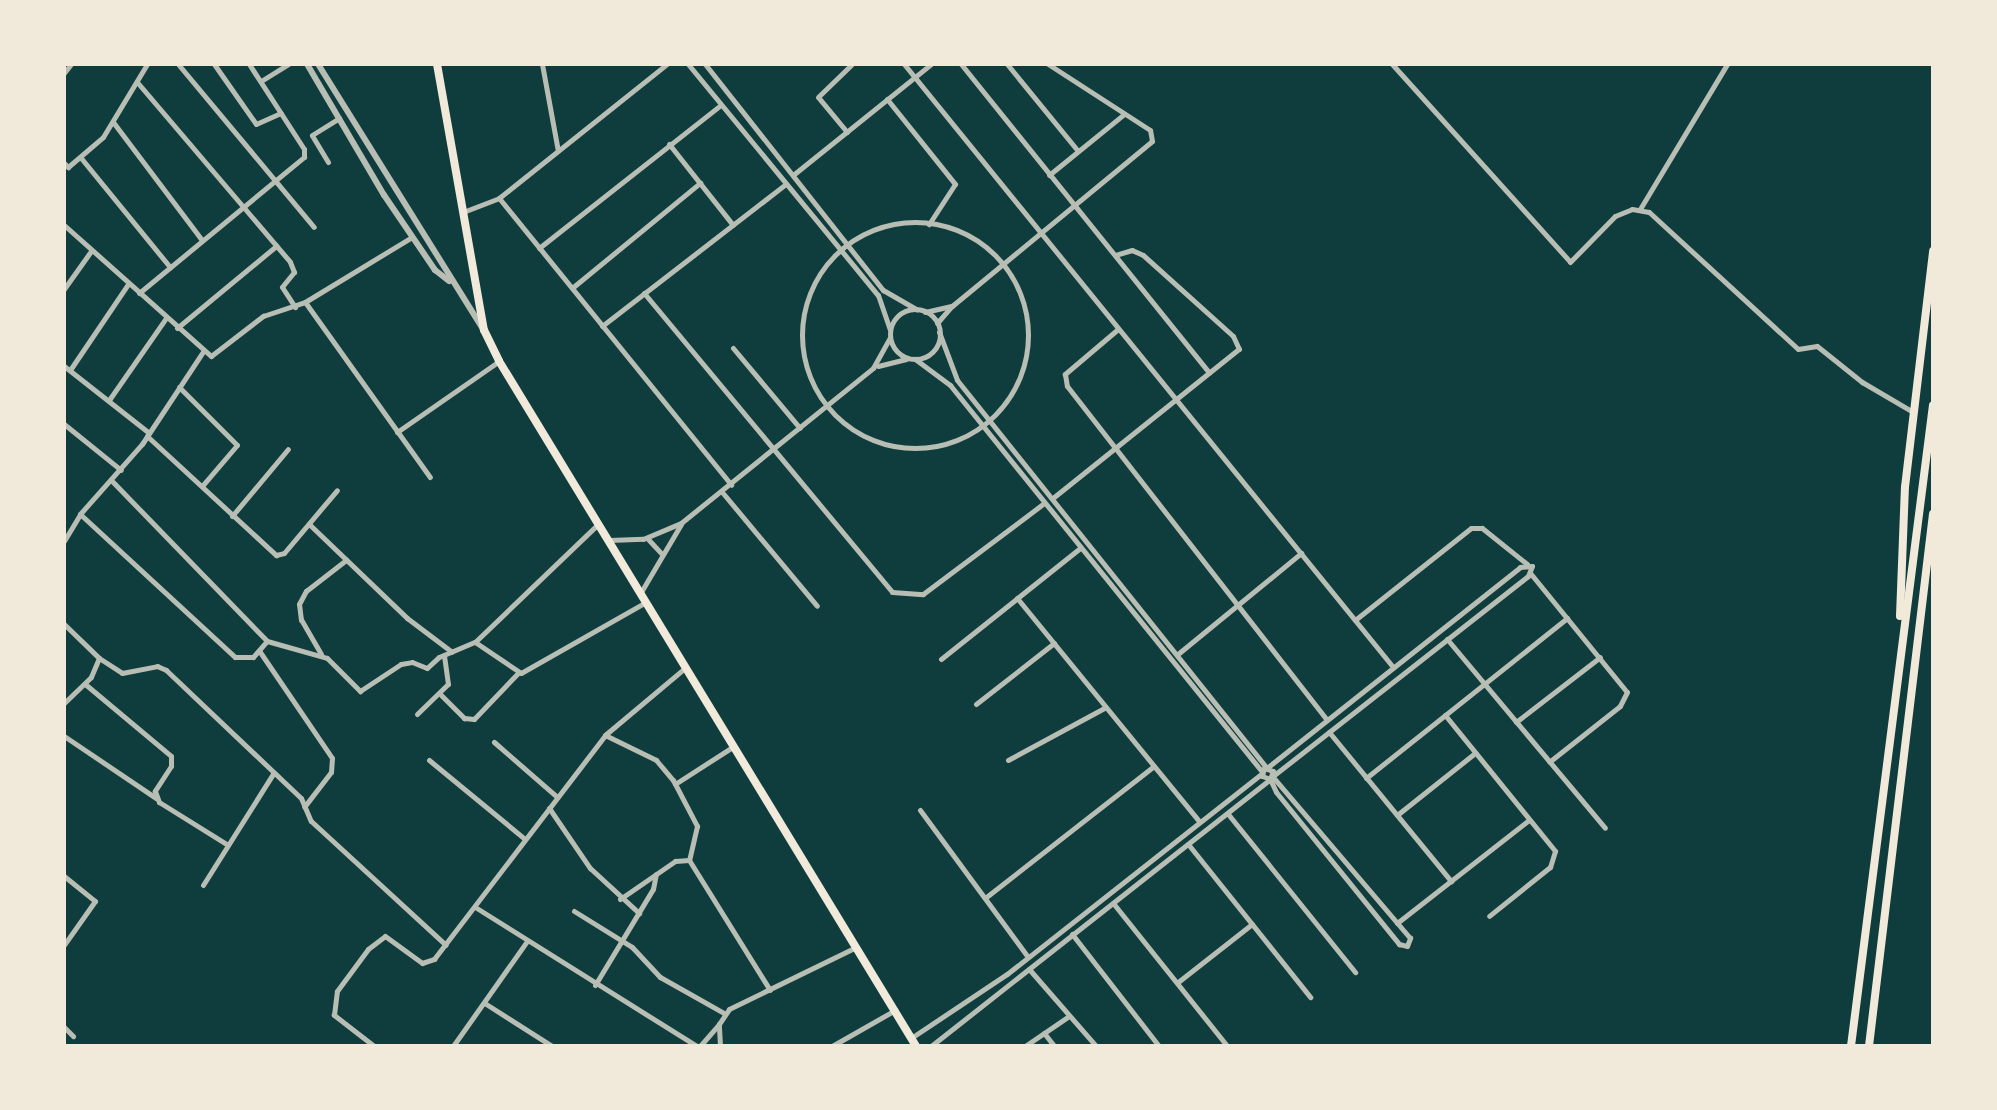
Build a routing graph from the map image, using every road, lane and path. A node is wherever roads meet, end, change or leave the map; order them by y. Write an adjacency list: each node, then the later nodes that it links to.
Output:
1 (71, 64): 22 (street)
2 (147, 64): 25 (street)
3 (178, 64): 41 (street)
4 (214, 64): 28 (street)
5 (249, 64): 24 (street)
6 (288, 64): 24 (street)
7 (307, 64): 30 (street)
8 (318, 64): 65 (street)
9 (437, 64): 48 (main road)
10 (542, 64): 34 (street)
11 (667, 64): 34 (street)
12 (688, 64): 27 (street)
13 (705, 64): 39 (street)
14 (852, 64): 32 (street)
15 (904, 64): 23 (street)
16 (931, 64): 23 (street)
17 (961, 64): 40 (street)
18 (1007, 64): 35 (street)
19 (1048, 64): 29 (street)
20 (1392, 64): 47 (street)
21 (1727, 64): 47 (street)
22 (64, 73)
23 (915, 77): 26 (street); 53 (street)
24 (261, 81): 28 (street)
25 (137, 82): 31 (street); 45 (street)
26 (887, 99): 32 (street); 49 (street)
27 (721, 105): 33 (street); 43 (street)
28 (281, 113): 41 (street)
29 (1124, 114): 35 (street); 46 (street)
30 (339, 118): 37 (street); 54 (street)
31 (113, 122): 36 (street); 55 (street)
32 (847, 132): 39 (street)
33 (669, 144): 42 (street); 58 (street)
34 (558, 151): 44 (street)
35 (1078, 151): 40 (street)
36 (81, 158): 38 (street); 64 (street)
37 (328, 162)
38 (65, 167)
39 (793, 175): 56 (street)
40 (1049, 175): 46 (street)
41 (275, 179): 45 (street); 52 (street)
42 (700, 183): 51 (street); 67 (street)
43 (786, 184): 51 (street); 59 (street)
44 (499, 198): 48 (street); 58 (street)
45 (242, 206): 55 (street); 57 (street)
46 (1073, 206): 53 (street); 62 (street)
47 (1640, 209): 97 (street)
48 (462, 212): 81 (main road)
49 (929, 224): 56 (street); 63 (street)
50 (64, 225): 60 (street)
51 (733, 225): 70 (street)
52 (314, 227)
53 (1040, 233): 63 (street); 80 (street)
54 (412, 237): 65 (street); 71 (street)
55 (202, 240): 64 (street)
56 (847, 243): 59 (street); 74 (street)
57 (276, 246): 73 (street); 79 (street)
58 (539, 248): 67 (street)
59 (838, 248): 83 (street); 96 (street)
60 (91, 251): 66 (street); 68 (street)
61 (1933, 251): 97 (main road)
62 (1116, 255): 91 (street); 91 (street)
63 (1004, 263): 72 (street); 98 (street)
64 (170, 267): 69 (street)
65 (449, 281): 81 (street)
66 (128, 284): 69 (street); 90 (street)
67 (572, 288): 78 (street)
68 (64, 289)
69 (139, 293): 76 (street)
70 (644, 293): 78 (street); 106 (street)
71 (305, 302): 73 (street); 102 (street)
72 (952, 306): 75 (street); 77 (street)
73 (295, 307): 85 (street)
74 (917, 310): 75 (street); 83 (street)
75 (925, 312): 77 (street)
76 (166, 318): 79 (street); 94 (street)
77 (937, 323): 82 (street)
78 (602, 326): 110 (street)
79 (177, 328): 85 (street)
80 (1118, 329): 93 (street); 104 (street)
81 (484, 330): 87 (main road)
82 (939, 332): 86 (street); 98 (street)
83 (890, 334): 86 (street); 89 (street)
84 (733, 348): 101 (street)
85 (203, 352): 92 (street)
86 (911, 359): 89 (street); 100 (street)
87 (499, 361): 102 (street); 119 (main road)
88 (64, 366): 90 (street)
89 (873, 368): 96 (street)
90 (70, 370): 94 (street)
91 (1209, 373): 93 (street)
92 (179, 387): 103 (street); 111 (street)
93 (1175, 399): 104 (street); 128 (street)
94 (109, 400): 103 (street)
95 (1933, 405): 159 (main road)
96 (826, 406): 100 (street); 101 (street)
97 (1913, 412): 159 (main road)
98 (990, 420): 100 (street); 114 (street)
99 (64, 424): 107 (street)
100 (983, 426): 115 (street)
101 (800, 428): 106 (street)
102 (397, 432): 108 (street)
103 (148, 434): 107 (street); 111 (street)
104 (1115, 448): 114 (street); 137 (street)
105 (288, 449): 118 (street)
106 (774, 450): 110 (street); 115 (street)
107 (121, 470): 109 (street)
108 (430, 477)
109 (111, 480): 116 (street); 143 (street)
110 (731, 485): 113 (street)
111 (202, 486): 118 (street)
112 (337, 490): 121 (street)
113 (722, 492): 120 (street); 136 (street)
114 (1054, 497): 148 (street)
115 (1044, 503): 126 (street)
116 (80, 514): 122 (street); 146 (street)
117 (1933, 514): 141 (main road)
118 (232, 516): 121 (street)
119 (599, 523): 124 (main road); 144 (street)
120 (681, 523): 123 (street); 129 (street)
121 (309, 524): 130 (street)
122 (66, 531): 125 (street)
123 (647, 538): 124 (street); 129 (street)
124 (609, 540): 133 (main road)
125 (64, 541)
126 (1080, 548): 134 (street); 178 (street)
127 (1933, 551): 141 (main road)
128 (1301, 553): 137 (street); 139 (street)
129 (662, 554): 133 (street)
130 (346, 560): 147 (street); 149 (street)
131 (1527, 564): 132 (street); 139 (street); 155 (street)
132 (1531, 574): 138 (street); 142 (street)
133 (641, 592): 135 (main road)
134 (1017, 598): 145 (street); 153 (street)
135 (647, 601): 154 (main road); 156 (street)
136 (817, 606)
137 (1235, 607): 148 (street); 166 (street)
138 (1567, 618): 151 (street); 157 (street)
139 (1355, 620): 155 (street)
140 (64, 624): 152 (street)
141 (1920, 626): 245 (main road)
142 (1447, 639): 157 (street); 168 (street)
143 (267, 641): 146 (street); 149 (street)
144 (475, 642): 147 (street); 156 (street)
145 (1054, 643): 162 (street); 163 (street)
146 (260, 652): 186 (street)
147 (452, 652): 150 (street)
148 (1179, 653): 178 (street)
149 (321, 655): 150 (street)
150 (444, 655): 160 (street)
151 (1600, 657): 167 (street); 176 (street)
152 (99, 658): 158 (street); 179 (street)
153 (941, 659)
154 (686, 667): 169 (street); 172 (main road)
155 (1393, 667): 166 (street)
156 (518, 673): 160 (street)
157 (1483, 683): 165 (street); 167 (street)
158 (85, 684): 161 (street); 184 (street)
159 (1897, 685): 244 (main road)
160 (441, 695): 164 (street)
161 (64, 703)
162 (976, 704)
163 (1106, 707): 175 (street); 177 (street)
164 (417, 714)
165 (1445, 715): 173 (street); 181 (street)
166 (1327, 720): 178 (street)
167 (1516, 722): 176 (street)
168 (1329, 732): 180 (street); 181 (street)
169 (605, 735): 182 (street); 183 (street)
170 (64, 736): 184 (street)
171 (494, 742): 183 (street)
172 (734, 746): 182 (street); 215 (main road)
173 (1475, 753): 189 (street); 190 (street)
174 (429, 760): 193 (street)
175 (1008, 760)
176 (1549, 762): 192 (street)
177 (1154, 766): 191 (street); 201 (street)
178 (1264, 770): 180 (street); 180 (street); 191 (street)
179 (273, 774): 186 (street); 195 (street)
180 (1271, 778): 188 (street); 208 (street); 208 (street)
181 (1366, 778): 189 (street)
182 (675, 784): 196 (street)
183 (557, 797): 185 (street)
184 (156, 799): 195 (street)
185 (549, 807): 193 (street); 202 (street)
186 (303, 808): 214 (street)
187 (920, 810): 201 (street)
188 (1228, 814): 194 (street); 218 (street)
189 (1397, 815): 199 (street)
190 (1529, 820): 199 (street); 207 (street)
191 (1199, 821): 216 (street)
192 (1605, 828)
193 (525, 839): 204 (street)
194 (1188, 844): 203 (street); 209 (street)
195 (228, 845): 200 (street)
196 (689, 860): 197 (street); 221 (street)
197 (656, 874): 202 (street); 206 (street)
198 (64, 876): 213 (street)
199 (1451, 881): 208 (street)
200 (203, 885)
201 (985, 898): 216 (street)
202 (620, 899): 206 (street)
203 (1113, 903): 210 (street); 219 (street)
204 (475, 907): 211 (street); 214 (street)
205 (574, 911): 212 (street)
206 (639, 913): 212 (street)
207 (1489, 916)
208 (1397, 923)
209 (1252, 924): 219 (street); 222 (street)
210 (1072, 934): 217 (street); 242 (street)
211 (527, 941): 220 (street); 223 (street)
212 (622, 941): 220 (street); 225 (street)
213 (64, 945)
214 (446, 945): 232 (street)
215 (856, 947): 221 (street); 224 (main road)
216 (1028, 957): 231 (street)
217 (1029, 969): 226 (street); 238 (street)
218 (1355, 972)
219 (1178, 982): 243 (street)
220 (595, 985): 235 (street)
221 (770, 990): 225 (street)
222 (1310, 997)
223 (486, 1004): 233 (street); 234 (street)
224 (895, 1010): 231 (main road); 237 (street)
225 (724, 1013): 227 (street)
226 (1069, 1016): 229 (street); 241 (street)
227 (719, 1024): 235 (street); 236 (street)
228 (64, 1027): 230 (street)
229 (1044, 1033): 239 (street); 240 (street)
230 (73, 1036)
231 (914, 1042)
232 (374, 1046)
233 (453, 1046)
234 (552, 1046)
235 (699, 1046)
236 (720, 1046)
237 (832, 1046)
238 (931, 1046)
239 (1025, 1046)
240 (1054, 1046)
241 (1096, 1046)
242 (1159, 1046)
243 (1227, 1046)
244 (1851, 1046)
245 (1869, 1046)

